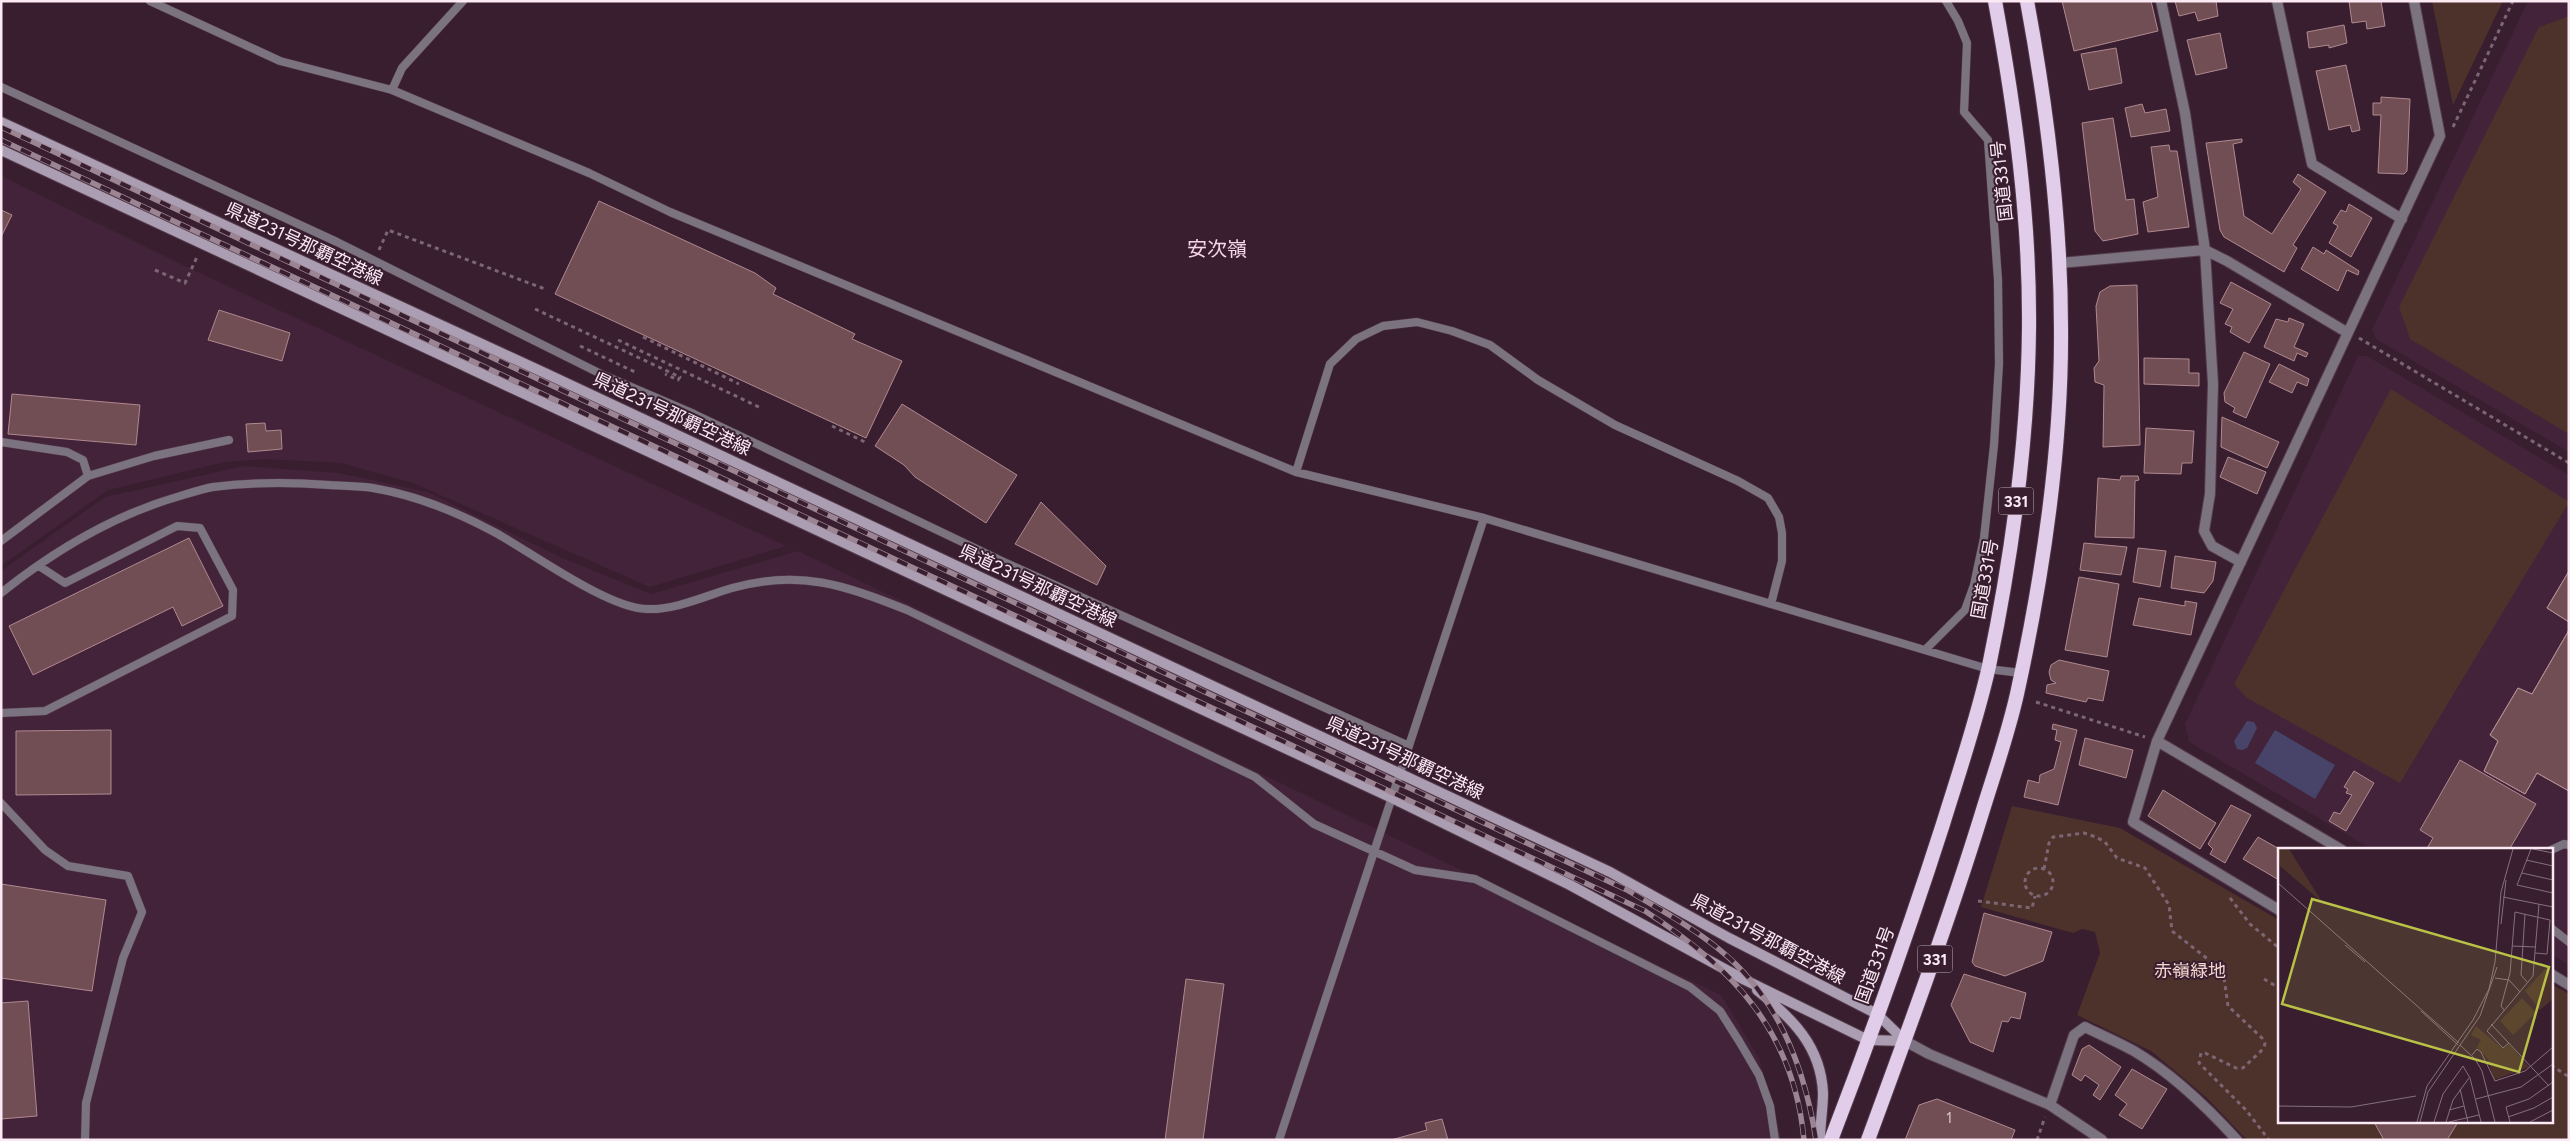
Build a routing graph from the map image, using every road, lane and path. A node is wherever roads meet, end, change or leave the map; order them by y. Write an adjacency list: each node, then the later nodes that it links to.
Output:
1 (150, 1): 11 (lane)
2 (463, 1): 11 (lane)
3 (1946, 1): 40 (lane)
4 (1995, 1): 41 (highway, 国道331号 / 331)
5 (2027, 1): 18 (highway, 331)
6 (2161, 1): 16 (street)
7 (2278, 1): 15 (street)
8 (2414, 1): 13 (street)
9 (2513, 1): 13 (path)
10 (1, 87): 46 (lane)
11 (392, 90): 32 (lane)
12 (1, 122): 47 (main road, 県道231号那覇空港線)
13 (2440, 136): 15 (street)
14 (1, 150): 48 (main road)
15 (2402, 219): 21 (street)
16 (2205, 250): 18 (street); 21 (street); 36 (street)
17 (376, 256): 19 (path)
18 (2060, 264): 42 (highway, 331)
19 (545, 289)
20 (536, 309): 24 (path)
21 (2348, 333): 31 (path); 36 (street)
22 (643, 337): 25 (path)
23 (618, 340): 26 (path)
24 (664, 374)
25 (739, 384)
26 (761, 408)
27 (832, 426): 30 (path)
28 (228, 440): 33 (lane)
29 (1, 442): 33 (lane)
30 (867, 442)
31 (2569, 463)
32 (1296, 472): 34 (lane); 39 (lane)
33 (88, 476): 35 (lane)
34 (1484, 518): 39 (lane); 46 (lane)
35 (1, 541)
36 (2241, 562): 45 (street)
37 (39, 566): 38 (lane); 44 (lane); 53 (lane)
38 (1, 593)
39 (1770, 604): 40 (lane)
40 (1926, 649): 41 (lane)
41 (1988, 669): 42 (lane); 67 (highway, 国道331号 / 331)
42 (2021, 673): 69 (highway, 331)
43 (2036, 702): 45 (path)
44 (1, 713)
45 (2157, 741): 51 (street); 55 (street)
46 (1409, 746): 47 (lane)
47 (1400, 773): 48 (lane); 67 (main road, 県道231号那覇空港線)
48 (1392, 798): 53 (lane); 63 (main road)
49 (1, 803): 73 (lane)
50 (2569, 845): 52 (lane)
51 (2339, 848)
52 (2552, 850)
53 (1374, 852): 74 (lane); 75 (lane)
54 (2044, 869): 56 (path); 56 (path); 82 (path)
55 (2225, 878): 58 (street); 61 (path)
56 (2035, 896): 57 (path)
57 (1978, 901)
58 (2278, 909)
59 (2552, 929): 60 (lane)
60 (2569, 942)
61 (2278, 947)
62 (2552, 975): 65 (street)
63 (1743, 979): 68 (main road); 76 (main road)
64 (2264, 979): 66 (path)
65 (2569, 985)
66 (2278, 987)
67 (1877, 1014): 68 (highway, 国道331号 / 331); 69 (main road, 県道231号那覇空港線)
68 (1868, 1040): 69 (main road); 77 (highway, 国道331号 / 331)
69 (1905, 1042): 72 (street); 78 (highway, 331)
70 (2552, 1067): 71 (path)
71 (2569, 1077)
72 (2050, 1105): 79 (path); 80 (street); 81 (street)
73 (85, 1140)
74 (1278, 1140)
75 (1775, 1140)
76 (1820, 1140)
77 (1831, 1140)
78 (1868, 1140)
79 (2037, 1140)
80 (2102, 1140)
81 (2237, 1140)
82 (2269, 1140)

